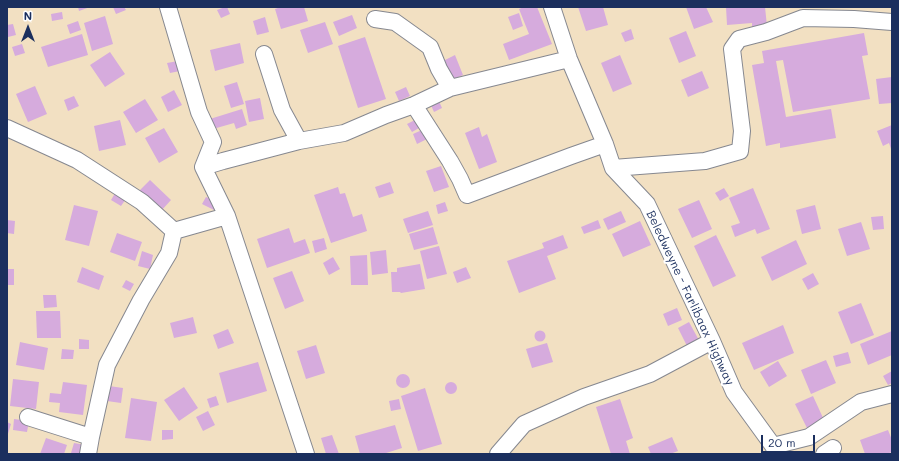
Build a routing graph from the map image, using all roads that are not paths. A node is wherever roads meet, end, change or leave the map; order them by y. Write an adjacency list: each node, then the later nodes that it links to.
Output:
1 (168, 7): 13 (street)
2 (552, 7): 7 (street, Beledweyne - Farlibaax Highway)
3 (803, 12): 5 (street); 14 (street)
4 (375, 19): 8 (street)
5 (892, 22)
6 (264, 54): 11 (street)
7 (569, 59): 8 (street); 12 (street, Beledweyne - Farlibaax Highway)
8 (450, 88): 9 (street)
9 (414, 105): 11 (street); 12 (street)
10 (7, 128): 16 (street)
11 (299, 141): 13 (street)
12 (605, 144): 14 (street, Beledweyne - Farlibaax Highway)
13 (203, 167): 15 (street)
14 (613, 168): 17 (street, Beledweyne - Farlibaax Highway)
15 (227, 216): 16 (street); 23 (street)
16 (174, 231): 20 (street)
17 (712, 341): 21 (street, Beledweyne - Farlibaax Highway); 24 (street)
18 (892, 394): 21 (street)
19 (28, 417): 20 (street)
20 (91, 437): 22 (street)
21 (776, 450)
22 (88, 454)
23 (306, 454)
24 (498, 454)

